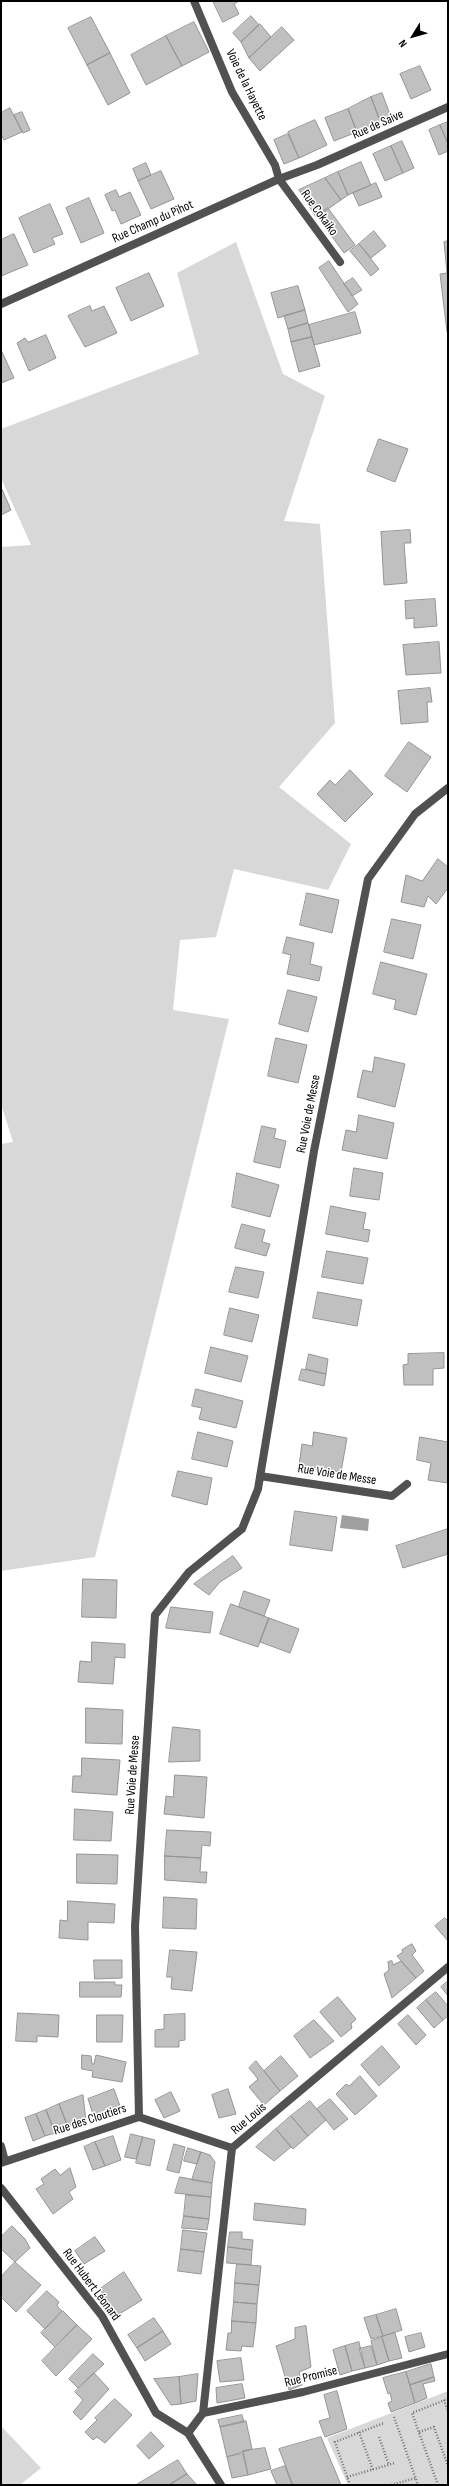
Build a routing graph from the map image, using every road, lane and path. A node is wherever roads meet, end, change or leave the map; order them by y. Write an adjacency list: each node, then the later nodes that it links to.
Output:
1 (194, 1): 4 (street, Voie de la Hayette)
2 (448, 108): 3 (street, Rue de Saive)
3 (317, 165): 4 (street, Rue Champ du Pihot)
4 (279, 179): 5 (street, Rue Cokaiko); 6 (street, Rue Champ du Pihot)
5 (340, 262)
6 (1, 304)
7 (448, 788): 8 (street, Rue Voie de Messe)
8 (260, 1476): 9 (street, Rue Voie de Messe); 11 (street, Rue Voie de Messe)
9 (407, 1484)
10 (448, 1967): 13 (street, Rue Louis)
11 (138, 2117): 13 (street, Rue des Cloutiers); 14 (street, Rue des Cloutiers)
12 (1, 2146): 14 (street)
13 (232, 2148): 20 (street, Rue Louis)
14 (3, 2162)
15 (1, 2188): 25 (street, Rue Hubert Léonard)
16 (448, 2354): 20 (street, Rue Promise)
17 (448, 2399): 18 (path)
18 (444, 2400): 19 (path); 24 (path)
19 (448, 2411)
20 (203, 2413): 25 (street)
21 (394, 2417): 32 (path)
22 (384, 2423): 23 (path)
23 (359, 2432): 30 (path); 31 (path)
24 (419, 2432): 29 (path); 37 (path)
25 (188, 2433): 33 (street)
26 (379, 2437): 28 (path)
27 (395, 2463): 28 (path)
28 (389, 2465): 30 (path)
29 (448, 2466)
30 (373, 2470): 31 (path)
31 (347, 2477): 34 (path)
32 (416, 2478): 35 (path); 36 (path)
33 (221, 2485)
34 (350, 2485)
35 (391, 2485)
36 (418, 2485)
37 (438, 2485)

